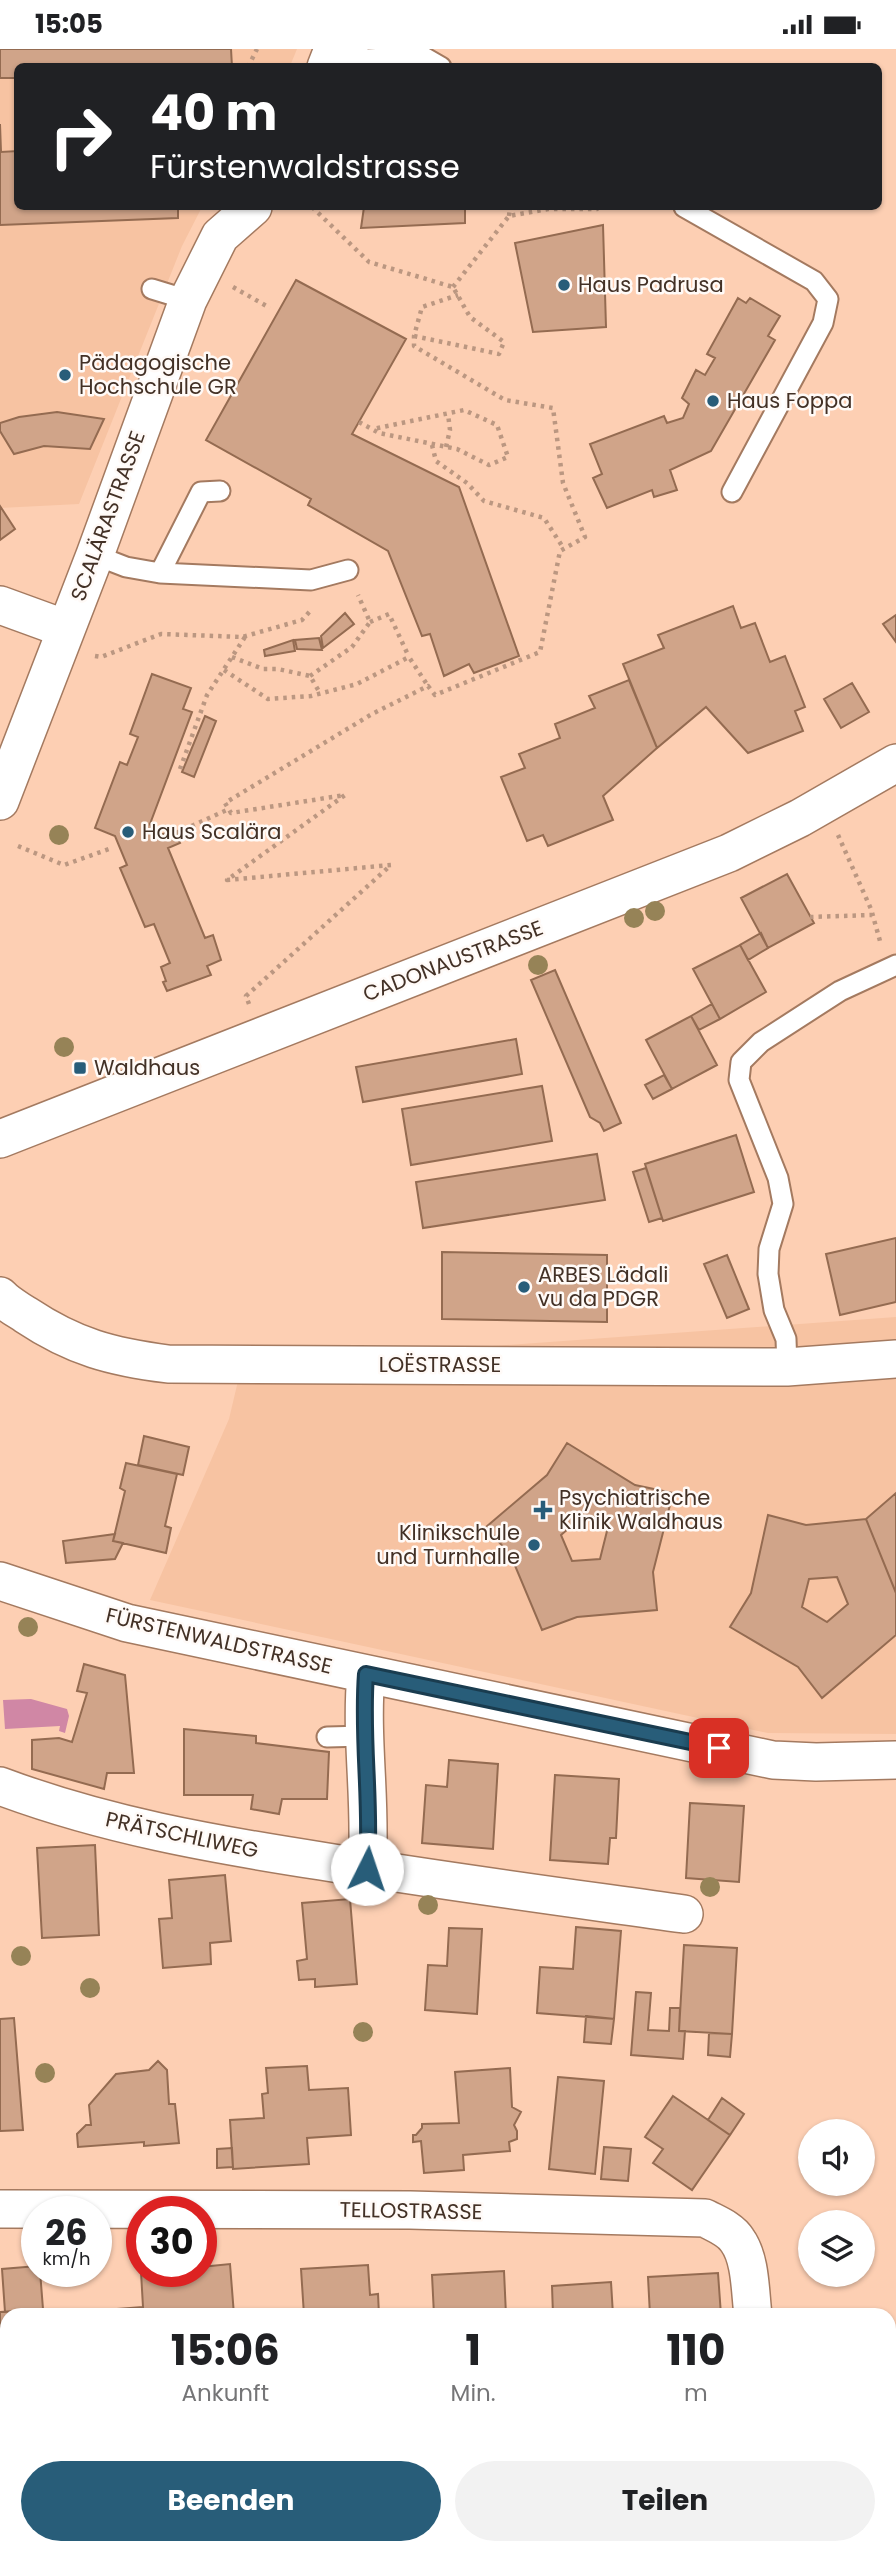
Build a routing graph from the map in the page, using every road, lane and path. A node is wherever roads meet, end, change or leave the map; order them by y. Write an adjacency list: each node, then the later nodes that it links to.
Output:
1 (333, 49): 2 (lane)
2 (433, 63)
3 (250, 210): 13 (street, SCALÄRASTRASSE)
4 (315, 210): 10 (path)
5 (510, 210): 8 (path)
6 (542, 210): 8 (path)
7 (689, 210): 22 (lane)
8 (509, 216): 10 (path)
9 (223, 282): 14 (path)
10 (453, 287): 12 (path)
11 (152, 289): 13 (lane)
12 (458, 295): 15 (path); 15 (path)
13 (188, 300): 24 (street, SCALÄRASTRASSE)
14 (270, 308)
15 (414, 336): 23 (path)
16 (447, 414): 18 (path); 20 (path); 20 (path)
17 (359, 422): 18 (path)
18 (373, 429): 19 (path)
19 (432, 445): 20 (path); 23 (path)
20 (446, 447)
21 (220, 491): 26 (lane)
22 (732, 492)
23 (564, 549): 36 (path)
24 (95, 555): 26 (lane); 29 (street, SCALÄRASTRASSE)
25 (348, 570): 26 (lane); 28 (path); 30 (path)
26 (160, 573)
27 (0, 605): 29 (street)
28 (370, 622): 33 (path); 35 (path)
29 (66, 629): 40 (street, SCALÄRASTRASSE)
30 (245, 636): 31 (path); 32 (path)
31 (94, 655)
32 (232, 657): 34 (path); 35 (path)
33 (409, 657): 36 (path); 37 (path)
34 (224, 670): 37 (path); 39 (path)
35 (310, 676): 37 (path)
36 (428, 686): 41 (path)
37 (320, 693)
38 (896, 763): 50 (street, CADONAUSTRASSE)
39 (180, 769)
40 (0, 801)
41 (229, 809): 43 (path); 49 (path)
42 (836, 830): 46 (path)
43 (176, 833)
44 (18, 846): 45 (path)
45 (112, 848)
46 (872, 915): 47 (path); 48 (path)
47 (810, 917)
48 (892, 966): 53 (lane)
49 (249, 1004)
50 (0, 1139)
51 (0, 1296): 53 (street, LOËSTRASSE)
52 (896, 1359): 53 (street, LOËSTRASSE)
53 (787, 1367)
54 (0, 1581): 55 (street, FÜRSTENWALDSTRASSE)
55 (366, 1674): 56 (street); 58 (street, FÜRSTENWALDSTRASSE)
56 (365, 1736): 57 (lane); 60 (street)
57 (327, 1737)
58 (896, 1760)
59 (0, 1786): 60 (street, PRÄTSCHLIWEG)
60 (367, 1869): 61 (street, PRÄTSCHLIWEG)
61 (684, 1914)
62 (0, 2209): 63 (street, TELLOSTRASSE)
63 (752, 2308)

